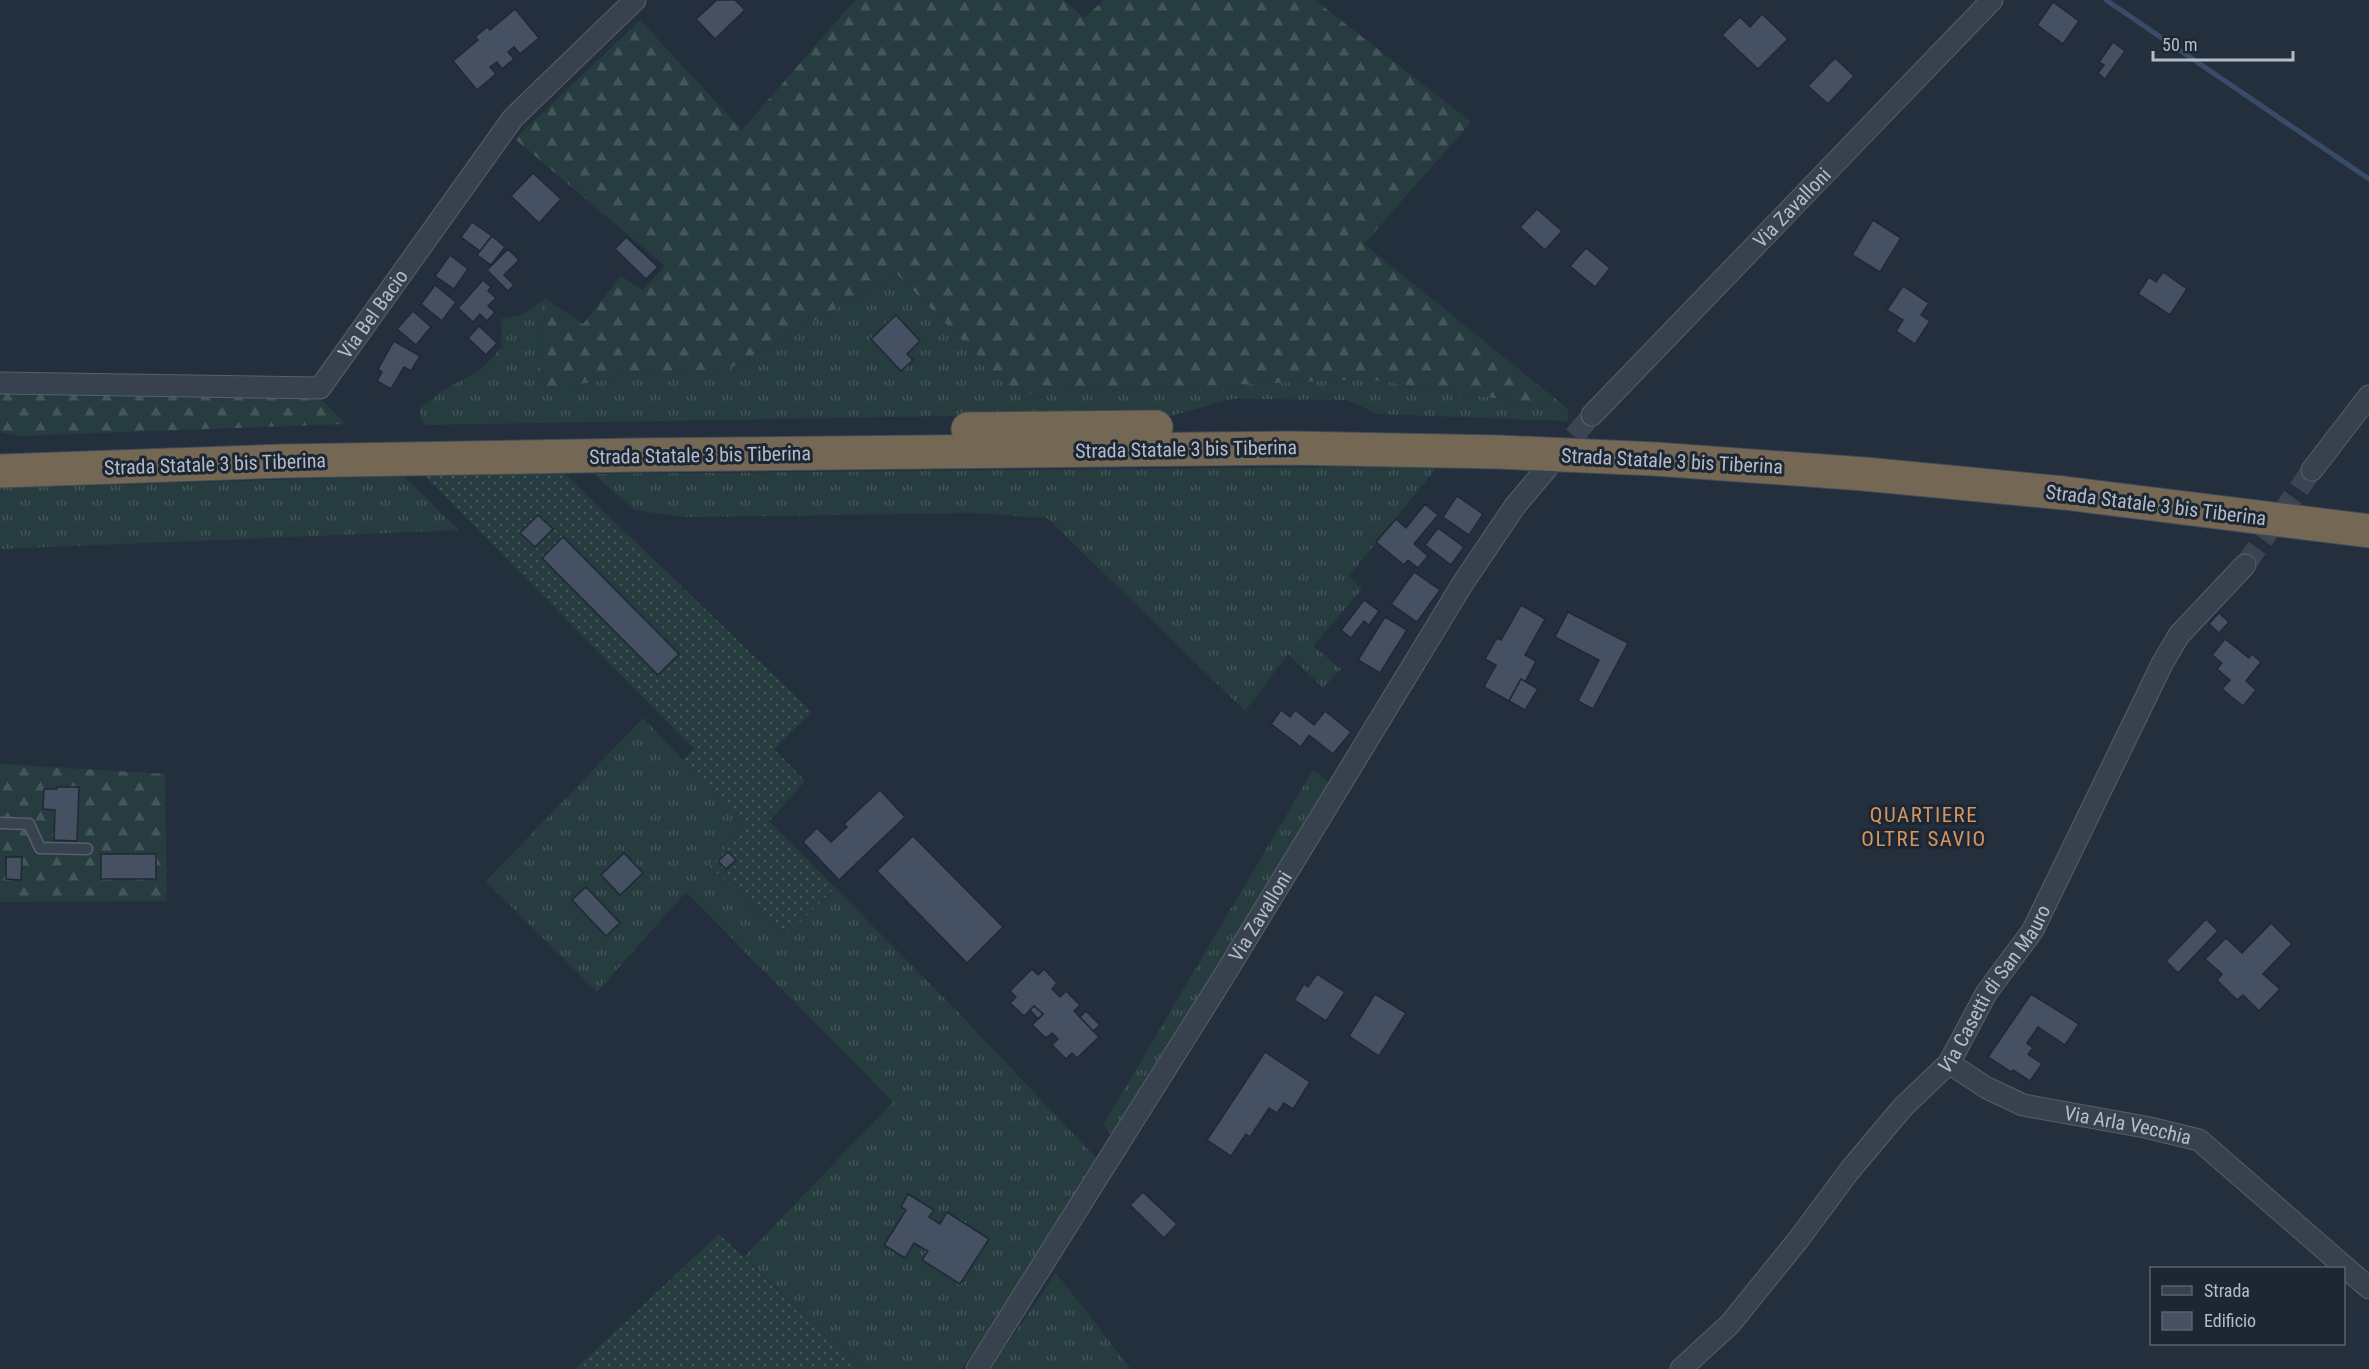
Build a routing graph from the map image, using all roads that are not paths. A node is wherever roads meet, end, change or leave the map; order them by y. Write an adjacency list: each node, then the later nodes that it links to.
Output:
1 (635, 0): 3 (street, Via Bel Bacio)
2 (1992, 0): 5 (street, Via Zavalloni)
3 (0, 383)
4 (2369, 396): 10 (street)
5 (1592, 415)
6 (635, 445): 8 (highway, Strada Statale 3 bis Tiberina); 12 (highway, Strada Statale 3 bis Tiberina); 13 (highway, Strada Statale 3 bis Tiberina)
7 (0, 449): 8 (highway, Strada Statale 3 bis Tiberina)
8 (285, 450): 11 (highway, Strada Statale 3 bis Tiberina)
9 (1547, 468): 21 (street, Via Zavalloni)
10 (2312, 470)
11 (0, 471)
12 (2369, 509)
13 (2369, 531)
14 (2245, 565): 17 (street, Via Casetti di San Mauro)
15 (0, 823): 16 (lane)
16 (87, 849)
17 (1949, 1063): 18 (street, Via Arla Vecchia); 22 (street, Via Casetti di San Mauro)
18 (2345, 1267)
19 (2345, 1267): 20 (street, Via Arla Vecchia)
20 (2369, 1288)
21 (977, 1369)
22 (1681, 1369)

